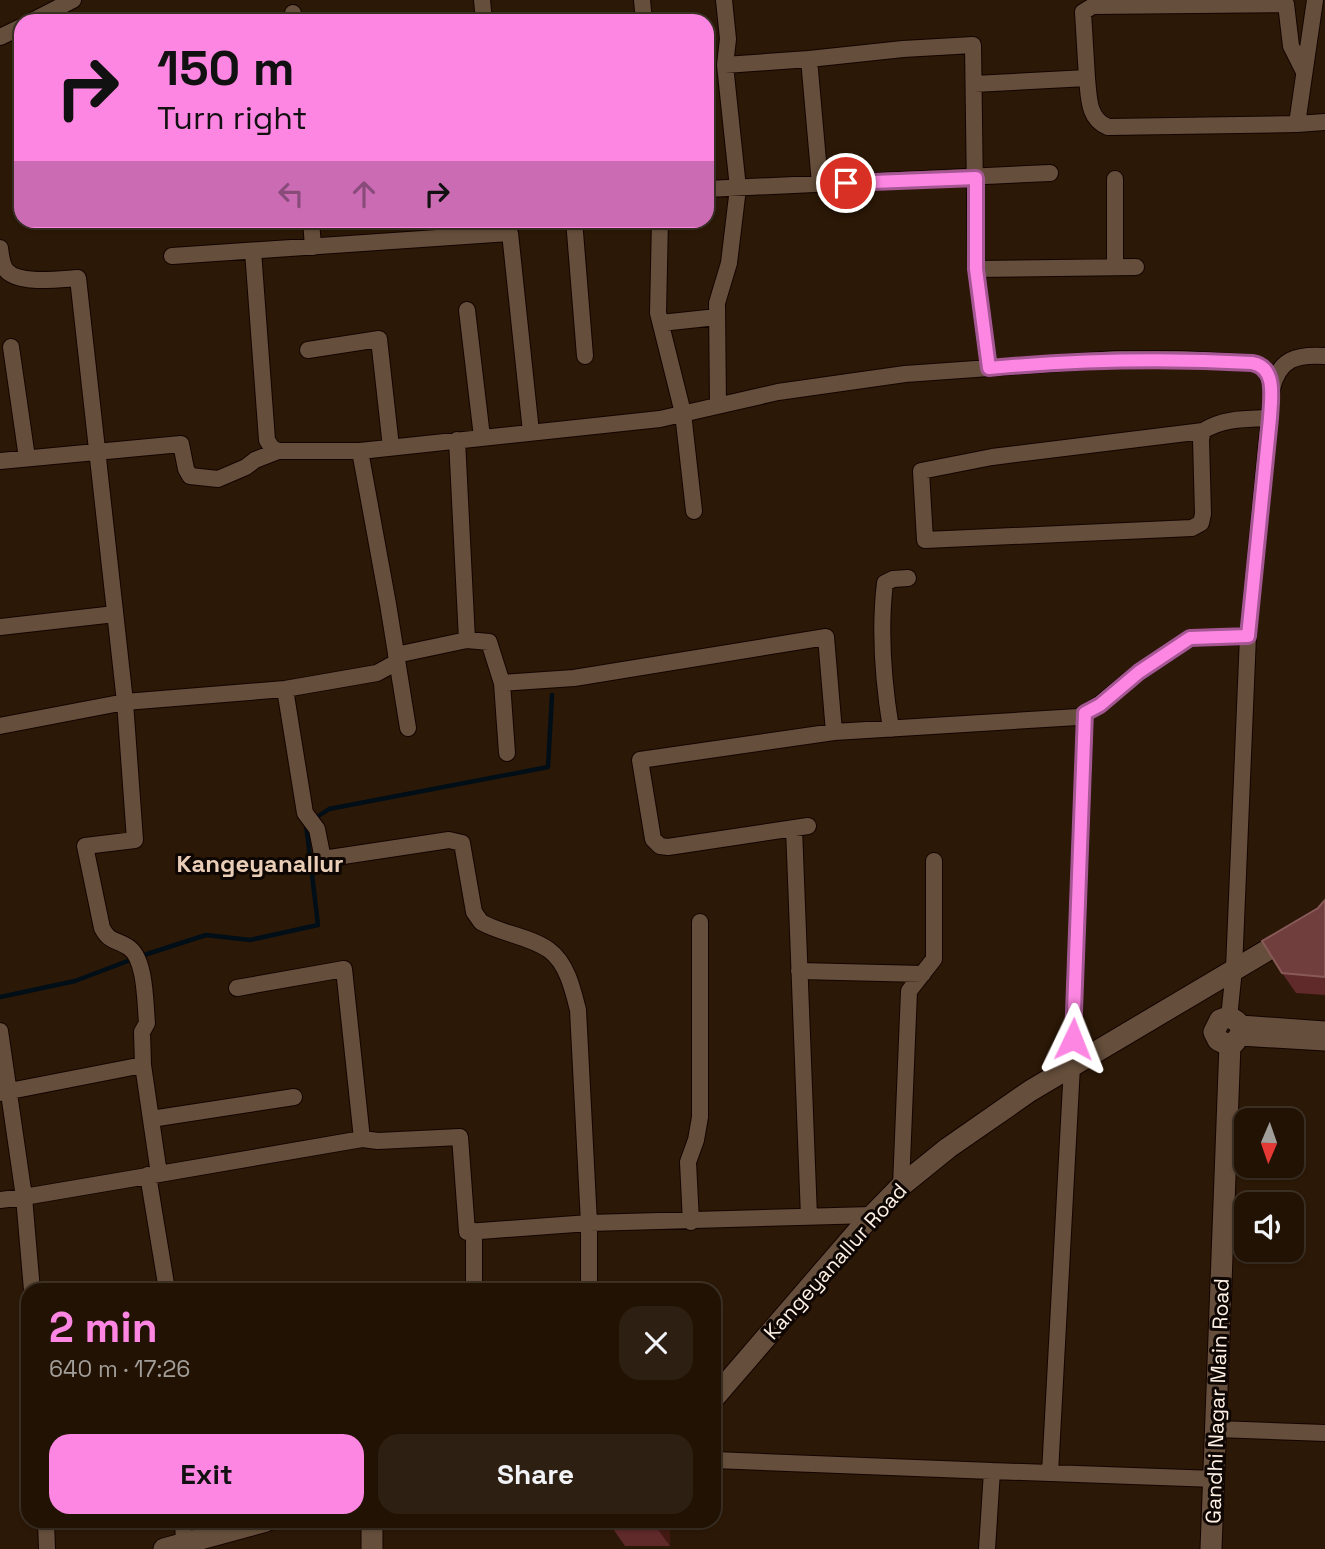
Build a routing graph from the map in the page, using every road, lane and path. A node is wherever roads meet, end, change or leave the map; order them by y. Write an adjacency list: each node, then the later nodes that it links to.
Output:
1 (73, 0): 5 (street)
2 (724, 0): 7 (street)
3 (1315, 0): 8 (street)
4 (1082, 6): 8 (street); 9 (street)
5 (46, 14)
6 (809, 59): 7 (street); 10 (street); 16 (street)
7 (725, 65): 17 (street)
8 (1304, 72): 12 (street)
9 (1087, 78): 10 (street); 12 (street)
10 (974, 84): 14 (street)
11 (1325, 122): 12 (street)
12 (1297, 124)
13 (1050, 173): 14 (street)
14 (976, 178): 16 (street); 30 (street)
15 (1115, 179): 28 (street)
16 (820, 184): 17 (street)
17 (738, 188): 18 (street); 32 (street)
18 (714, 190)
19 (312, 228): 24 (street)
20 (499, 228): 24 (street)
21 (509, 228): 44 (street)
22 (575, 228): 36 (street)
23 (660, 228): 33 (street)
24 (313, 247): 26 (street)
25 (0, 248): 48 (street)
26 (253, 251): 27 (street); 50 (street)
27 (172, 256)
28 (1115, 267): 29 (street); 30 (street)
29 (1136, 267)
30 (976, 269): 38 (street)
31 (467, 310): 45 (street)
32 (717, 317): 33 (street); 40 (street)
33 (661, 323): 41 (street)
34 (11, 348): 51 (street)
35 (308, 350): 47 (street)
36 (585, 356)
37 (1325, 356): 39 (street)
38 (989, 368): 39 (street); 40 (street)
39 (1272, 389): 42 (street)
40 (718, 405): 41 (street)
41 (682, 413): 44 (street); 53 (street)
42 (1270, 418): 43 (street); 57 (street)
43 (1203, 431): 43 (street)
44 (531, 432): 45 (street)
45 (482, 437): 46 (street)
46 (457, 440): 47 (street); 58 (street)
47 (391, 447): 49 (street)
48 (98, 451): 50 (street); 51 (street); 55 (street)
49 (360, 451): 50 (street); 59 (street)
50 (278, 452)
51 (27, 458): 52 (street)
52 (0, 461)
53 (694, 511)
54 (908, 578): 66 (street)
55 (115, 614): 56 (street); 62 (street)
56 (0, 627)
57 (1248, 636): 63 (street); 72 (street)
58 (467, 640): 59 (street); 60 (street)
59 (397, 658): 61 (street); 65 (street)
60 (502, 683): 67 (street); 68 (street)
61 (285, 689): 62 (street); 93 (street)
62 (125, 702): 64 (street); 80 (street)
63 (1085, 713): 66 (street); 81 (street)
64 (0, 726)
65 (408, 728)
66 (891, 729): 67 (street)
67 (834, 732): 73 (street)
68 (507, 753)
69 (934, 861): 74 (street)
70 (1325, 916): 72 (street, Kangeyanallur Road)
71 (699, 922): 92 (street)
72 (1234, 969): 77 (street); 81 (street, Kangeyanallur Road)
73 (799, 971): 74 (street); 91 (street)
74 (923, 974): 87 (street)
75 (237, 988): 85 (street)
76 (0, 1031): 82 (street)
77 (1235, 1031): 78 (street); 79 (street); 100 (street, Gandhi Nagar Main Road)
78 (1325, 1032)
79 (1325, 1040)
80 (143, 1065): 82 (street); 84 (street)
81 (1072, 1066): 87 (street, Kangeyanallur Road); 104 (street)
82 (4, 1092): 88 (street)
83 (294, 1097): 84 (street)
84 (151, 1119): 86 (street)
85 (362, 1139): 86 (street); 94 (street)
86 (153, 1175): 88 (street); 96 (street)
87 (901, 1186): 90 (street, Kangeyanallur Road)
88 (24, 1196): 89 (street); 95 (street)
89 (0, 1200)
90 (872, 1215): 91 (street); 99 (street, Kangeyanallur Road)
91 (809, 1217): 92 (street)
92 (691, 1222): 93 (street)
93 (589, 1223): 94 (street); 98 (street)
94 (474, 1231): 97 (street)
95 (31, 1283)
96 (166, 1283)
97 (474, 1283)
98 (589, 1283)
99 (721, 1390)
100 (1217, 1429): 101 (street); 105 (street, Gandhi Nagar Main Road)
101 (1325, 1433)
102 (721, 1460): 103 (street)
103 (992, 1471): 104 (street); 113 (street)
104 (1049, 1473): 105 (street)
105 (1214, 1479): 114 (street, Gandhi Nagar Main Road)
106 (46, 1528): 111 (street)
107 (180, 1528): 110 (street)
108 (241, 1528): 110 (street)
109 (372, 1528): 112 (street)
110 (172, 1547)
111 (47, 1549)
112 (372, 1549)
113 (987, 1549)
114 (1211, 1549)

